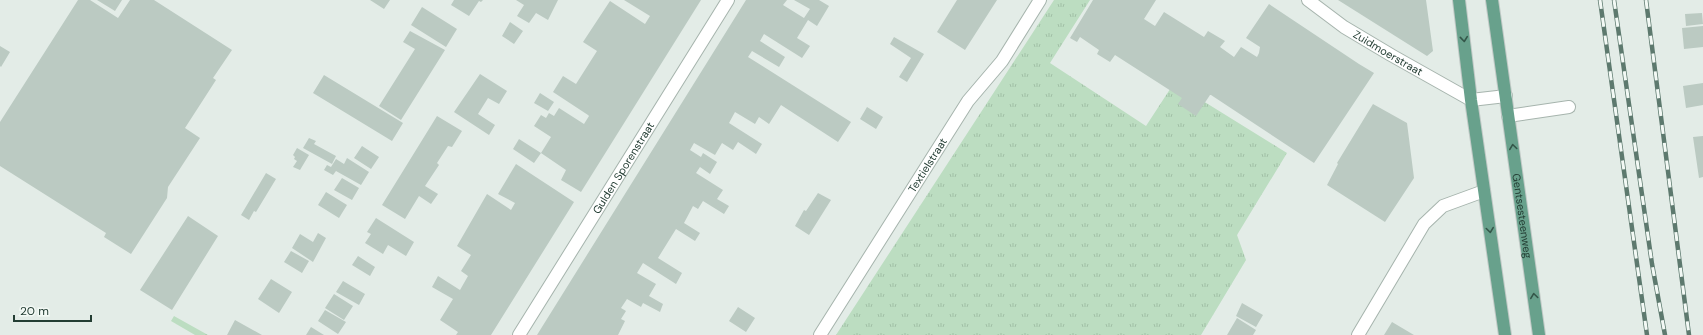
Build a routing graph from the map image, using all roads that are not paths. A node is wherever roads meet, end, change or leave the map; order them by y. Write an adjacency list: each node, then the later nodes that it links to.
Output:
1 (728, 0): 11 (street, Gulden Sporenstraat)
2 (1040, 0): 12 (street, Textielstraat)
3 (1308, 0): 7 (street, Zuidmoerstraat)
4 (1459, 0): 7 (main road, one-way to 7)
5 (1492, 0): 6 (main road, Gentsesteenweg)
6 (1506, 96): 7 (street); 9 (main road, Gentsesteenweg)
7 (1471, 100): 10 (main road)
8 (1569, 107): 9 (street)
9 (1508, 116): 15 (main road, Gentsesteenweg, one-way to 9)
10 (1484, 191): 13 (street); 14 (main road, one-way to 14)
11 (519, 335)
12 (820, 335)
13 (1358, 335)
14 (1505, 335)
15 (1539, 335)

